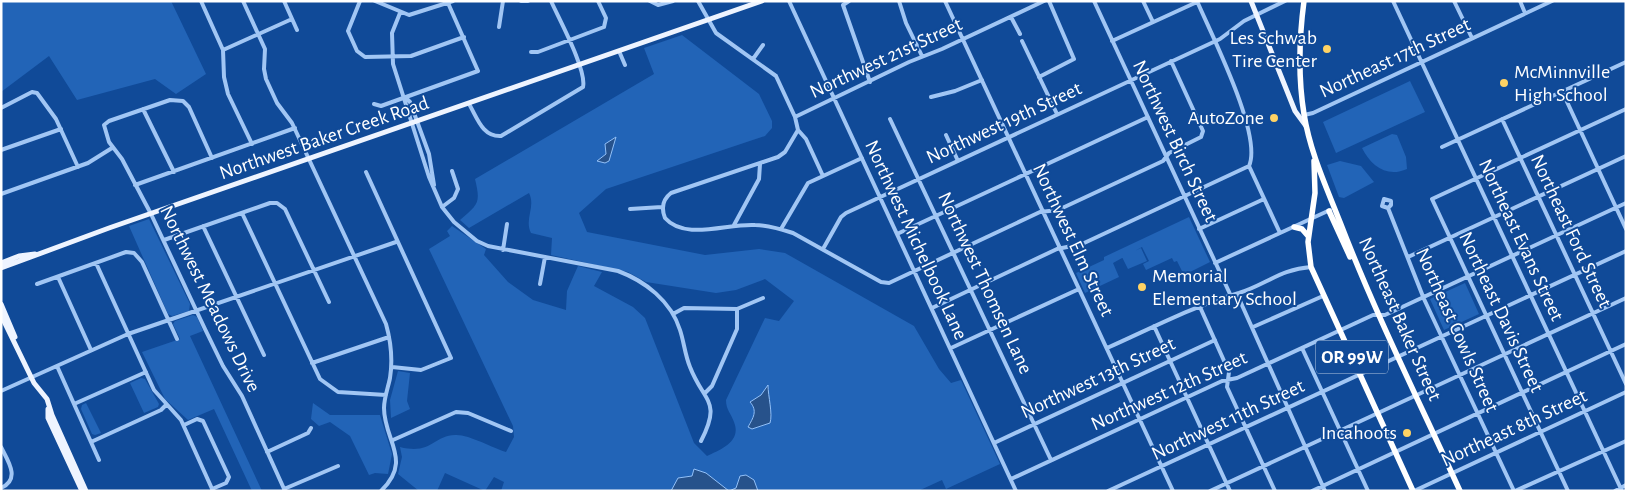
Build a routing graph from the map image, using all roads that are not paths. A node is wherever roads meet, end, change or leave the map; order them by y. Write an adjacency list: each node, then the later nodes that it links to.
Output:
1 (201, 1): 53 (street)
2 (243, 1): 44 (street)
3 (284, 1): 38 (street)
4 (360, 1): 56 (street)
5 (375, 1): 34 (street)
6 (453, 1): 32 (street)
7 (503, 1): 41 (street)
8 (521, 1): 9 (street)
9 (528, 1)
10 (551, 1): 48 (street)
11 (598, 1): 48 (street)
12 (650, 1): 13 (street)
13 (673, 1)
14 (698, 1): 39 (street)
15 (762, 1): 33 (main road, Northwest Baker Creek Road)
16 (789, 1): 71 (street, Northwest Michelbook Lane)
17 (849, 1): 67 (street)
18 (899, 1): 57 (street)
19 (945, 1): 47 (street, Northwest Elm Street)
20 (1044, 1): 37 (street, Northwest 21st Street)
21 (1049, 1): 64 (street)
22 (1094, 1): 50 (street, Northwest Birch Street)
23 (1143, 1): 40 (street)
24 (1251, 1): 36 (main road)
25 (1285, 1): 36 (street, Northwest 19th Street)
26 (1304, 1): 78 (highway, OR 99W)
27 (1393, 1): 60 (street, Northeast Evans Street)
28 (1454, 1): 46 (street)
29 (1520, 1): 35 (street)
30 (1552, 1): 35 (street, Northeast 17th Street)
31 (1197, 2): 40 (street); 51 (street)
32 (448, 3): 34 (street); 45 (street)
33 (748, 4): 39 (main road, Northwest Baker Creek Road)
34 (400, 13): 56 (street)
35 (1525, 13): 46 (street, Northeast 17th Street)
36 (1256, 15): 51 (street, Northwest 19th Street); 84 (main road)
37 (1011, 17): 43 (street); 47 (street, Northwest 21st Street)
38 (292, 19): 42 (street); 44 (street)
39 (707, 20): 54 (main road, Northwest Baker Creek Road); 58 (street)
40 (1153, 22): 50 (street)
41 (499, 27)
42 (297, 30)
43 (1020, 34)
44 (259, 35): 53 (street); 85 (street)
45 (464, 37): 56 (street); 69 (street)
46 (1472, 38): 60 (street, Northeast 17th Street)
47 (963, 39): 57 (street, Northwest 21st Street); 65 (street, Northwest Elm Street)
48 (569, 40): 55 (street); 62 (street)
49 (1022, 41): 64 (street)
50 (1112, 41): 66 (street, Northwest Birch Street)
51 (1214, 42): 59 (street, Northwest 19th Street); 105 (street)
52 (763, 45): 58 (street)
53 (224, 50): 92 (street)
54 (619, 51): 62 (main road, Northwest Baker Creek Road); 63 (street)
55 (531, 52)
56 (392, 56): 69 (street)
57 (922, 56): 67 (street, Northwest 21st Street)
58 (753, 59): 79 (street)
59 (1171, 61): 66 (street, Northwest 19th Street); 97 (street)
60 (1422, 62): 78 (street, Northeast 17th Street); 91 (street, Northeast Evans Street)
61 (1626, 62): 68 (street)
62 (579, 66): 73 (main road, Northwest Baker Creek Road); 73 (street)
63 (625, 66)
64 (1040, 77): 77 (street)
65 (982, 80): 70 (street); 90 (street, Northwest Elm Street)
66 (1130, 80): 77 (street, Northwest 19th Street); 80 (street, Northwest Birch Street)
67 (870, 82): 71 (street, Northwest 21st Street)
68 (1562, 91): 82 (street); 88 (street)
69 (405, 98): 72 (street); 83 (street)
70 (931, 98)
71 (834, 99): 79 (street, Northwest 21st Street); 99 (street, Northwest Michelbook Lane)
72 (374, 104)
73 (469, 104): 83 (main road, Northwest Baker Creek Road)
74 (1, 108): 86 (street)
75 (144, 109): 94 (street, Northwest Meadows Drive); 98 (street); 109 (street)
76 (1626, 109): 88 (street)
77 (1057, 114): 90 (street, Northwest 19th Street)
78 (1304, 115): 84 (highway, OR 99W)
79 (795, 117): 87 (street)
80 (1148, 117): 97 (street, Northwest Birch Street); 111 (street)
81 (890, 118): 113 (street, Northwest Thomsen Lane)
82 (1502, 119): 91 (street); 101 (street, Northeast Ford Street)
83 (414, 123): 102 (main road, Northwest Baker Creek Road); 116 (street); 116 (street)
84 (1306, 126): 100 (highway, OR 99W)
85 (295, 128): 92 (street); 102 (street)
86 (61, 129): 95 (street); 106 (street)
87 (798, 130): 104 (street); 112 (street)
88 (1580, 130): 101 (street); 107 (street)
89 (946, 135): 103 (street)
90 (1008, 137): 103 (street, Northwest 19th Street); 111 (street, Northwest Elm Street)
91 (1458, 140): 93 (street); 114 (street, Northeast Evans Street)
92 (252, 144): 98 (street)
93 (1442, 147)
94 (112, 148): 106 (street); 115 (street, Northwest Meadows Drive)
95 (1, 150)
96 (1626, 156): 107 (street)
97 (1166, 157): 118 (street, Northwest Birch Street); 129 (street)
98 (212, 158): 109 (street)
99 (862, 158): 112 (street); 120 (street, Northwest Michelbook Lane)
100 (1314, 158): 128 (highway, Northeast Baker Street / OR 99W); 134 (highway, OR 99W)
101 (1520, 158): 114 (street); 119 (street, Northeast Ford Street)
102 (309, 159): 131 (main road, Northwest Baker Creek Road); 155 (street)
103 (958, 161): 113 (street, Northwest 19th Street)
104 (760, 164): 124 (street); 136 (street)
105 (1249, 166): 118 (street); 121 (street)
106 (78, 167): 117 (street)
107 (1598, 168): 119 (street); 126 (street)
108 (452, 170): 123 (street)
109 (174, 172): 115 (street)
110 (366, 172): 148 (street)
111 (1026, 174): 129 (street, Northwest Elm Street); 132 (street)
112 (823, 176): 141 (street)
113 (920, 178): 120 (street, Northwest 19th Street); 132 (street, Northwest Thomsen Lane)
114 (1476, 178): 133 (street, Northeast Evans Street); 146 (street, Northeast Davis Street)
115 (135, 185): 131 (street, Northwest Meadows Drive)
116 (434, 188): 123 (street)
117 (1, 194)
118 (1184, 196): 139 (street, Northwest Birch Street); 149 (street)
119 (1538, 196): 133 (street); 144 (street, Northeast Ford Street)
120 (880, 197): 143 (street, Northwest Michelbook Lane); 150 (street, Northwest 19th Street)
121 (1264, 199): 139 (street); 142 (street)
122 (1626, 203): 126 (street, Northwest 12th Street)
123 (442, 207): 151 (street)
124 (662, 207): 127 (street); 136 (street)
125 (1388, 208): 158 (street, Northeast Cowls Street)
126 (1616, 208): 140 (street); 144 (street, Northwest 12th Street)
127 (630, 209)
128 (1332, 210): 134 (street); 191 (highway, Northeast Baker Street / OR 99W)
129 (1043, 212): 149 (street, Northwest Elm Street); 153 (street)
130 (242, 213): 137 (street); 164 (street); 170 (street)
131 (151, 214): 147 (street, Northwest Meadows Drive); 154 (main road, Northwest Baker Creek Road)
132 (937, 215): 143 (street); 153 (street, Northwest Thomsen Lane)
133 (1494, 217): 146 (street); 156 (street, Northeast Evans Street)
134 (1311, 219): 138 (street); 145 (highway, OR 99W)
135 (507, 224): 151 (street)
136 (734, 225): 141 (street)
137 (203, 226): 147 (street); 179 (street)
138 (1294, 227): 142 (street); 145 (highway)
139 (1199, 229): 161 (street, Northwest Birch Street)
140 (1626, 229)
141 (781, 230): 150 (street)
142 (1280, 233): 161 (street)
143 (897, 234): 165 (street, Northwest Michelbook Lane)
144 (1556, 235): 156 (street, Northwest 12th Street); 166 (street, Northeast Ford Street)
145 (1308, 236): 162 (highway, OR 99W)
146 (1450, 237): 158 (street); 168 (street, Northeast Davis Street)
147 (164, 240): 187 (street, Northwest Meadows Drive)
148 (396, 242): 155 (street); 218 (street)
149 (1060, 248): 172 (street, Northwest Elm Street); 173 (street)
150 (823, 249): 165 (street)
151 (503, 250): 157 (street)
152 (1626, 251): 166 (street, Northwest 11th Street)
153 (954, 252): 165 (street); 173 (street, Northwest Thomsen Lane)
154 (38, 253): 159 (main road, Northwest Baker Creek Road); 163 (main road, Northwest Baker Creek Road)
155 (354, 256): 164 (street); 200 (street)
156 (1512, 256): 168 (street, Northwest 12th Street); 178 (street, Northeast Evans Street)
157 (545, 257): 171 (street); 189 (street)
158 (1408, 257): 177 (street, Northeast Cowls Street)
159 (1, 263)
160 (96, 263): 167 (street); 193 (street); 198 (street)
161 (1215, 263): 174 (street, Northwest Birch Street)
162 (1311, 267): 175 (street); 176 (highway, OR 99W)
163 (1, 268)
164 (313, 270): 170 (street); 182 (street)
165 (914, 271): 185 (street, Northwest Michelbook Lane)
166 (1575, 275): 178 (street, Northwest 11th Street); 188 (street, Northeast Ford Street)
167 (58, 276): 169 (street); 209 (street)
168 (1468, 276): 177 (street, Northwest 12th Street); 192 (street, Northeast Davis Street)
169 (37, 284)
170 (275, 284): 179 (street); 215 (street)
171 (540, 284)
172 (1079, 289): 196 (street); 207 (street, Northwest Elm Street)
173 (972, 290): 185 (street); 196 (street, Northwest Thomsen Lane)
174 (1230, 294): 175 (street); 184 (street)
175 (1237, 294): 195 (street)
176 (1323, 296): 195 (street); 197 (highway, OR 99W)
177 (1424, 296): 191 (street, Northwest 12th Street); 201 (street, Northeast Cowls Street)
178 (1531, 296): 192 (street, Northwest 11th Street); 199 (street, Northeast Evans Street)
179 (236, 297): 187 (street); 211 (street)
180 (763, 298): 186 (street)
181 (1626, 298): 188 (street)
182 (329, 302)
183 (1, 304): 205 (main road)
184 (1200, 307): 194 (street); 203 (street)
185 (932, 308): 206 (street, Northwest Michelbook Lane)
186 (737, 309): 189 (street); 229 (street)
187 (196, 310): 193 (street); 260 (street, Northwest Meadows Drive)
188 (1593, 313): 199 (street); 210 (street, Northeast Ford Street)
189 (673, 314): 229 (street)
190 (1, 315): 205 (main road)
191 (1378, 315): 197 (street, Northwest 12th Street); 213 (highway, Northeast Baker Street / OR 99W)
192 (1486, 316): 201 (street, Northwest 11th Street); 212 (street, Northeast Davis Street)
193 (169, 320): 198 (street); 202 (street)
194 (1154, 326): 207 (street); 214 (street)
195 (1253, 328): 216 (street)
196 (990, 330): 206 (street); 243 (street, Northwest Thomsen Lane)
197 (1340, 331): 208 (street, Northwest 12th Street); 221 (highway, OR 99W)
198 (128, 334): 209 (street); 219 (street)
199 (1549, 334): 212 (street); 220 (street, Northeast Evans Street)
200 (389, 337): 215 (street); 218 (street)
201 (1442, 337): 213 (street, Northwest 11th Street); 222 (street, Northeast Cowls Street)
202 (178, 339)
203 (1215, 340): 214 (street, Northwest 13th Street); 224 (street)
204 (1626, 344): 210 (street)
205 (17, 345): 223 (main road)
206 (951, 348): 255 (street, Northwest Michelbook Lane)
207 (1107, 348): 225 (street, Northwest Elm Street)
208 (1302, 348): 216 (street, Northwest 12th Street); 230 (street)
209 (91, 350): 217 (street)
210 (1611, 352): 220 (street); 226 (street, Northeast Ford Street)
211 (264, 355)
212 (1504, 355): 222 (street); 231 (street, Northeast Davis Street)
213 (1398, 358): 221 (street, Northwest 11th Street); 233 (highway, Northeast Baker Street / OR 99W)
214 (1170, 361): 225 (street, Northwest 13th Street); 234 (street)
215 (312, 363): 232 (street)
216 (1268, 364): 224 (street, Northwest 12th Street); 238 (street)
217 (56, 366): 223 (street); 236 (street)
218 (392, 367): 232 (street)
219 (146, 372): 236 (street); 237 (street)
220 (1566, 372): 231 (street); 239 (street, Northeast Evans Street)
221 (1360, 375): 230 (street, Northwest 11th Street); 240 (highway, OR 99W)
222 (1460, 376): 233 (street); 241 (street, Northeast Cowls Street)
223 (32, 378): 227 (street); 235 (main road)
224 (1228, 379): 234 (street, Northwest 12th Street); 245 (street)
225 (1123, 383): 242 (street, Northwest Elm Street); 243 (street, Northwest 13th Street)
226 (1626, 384)
227 (1, 391)
228 (1626, 392): 239 (street, Northeast 8th Street)
229 (705, 393): 252 (street)
230 (1323, 393): 238 (street, Northwest 11th Street); 248 (street)
231 (1522, 393): 241 (street); 249 (street, Northeast Davis Street)
232 (386, 395): 251 (street)
233 (1416, 396): 240 (street); 250 (highway, Northeast Baker Street / OR 99W)
234 (1187, 397): 242 (street, Northwest 12th Street); 256 (street)
235 (47, 399): 279 (main road); 280 (main road)
236 (74, 404): 254 (street)
237 (166, 405): 244 (street); 254 (street)
238 (1287, 409): 245 (street, Northwest 11th Street); 258 (street)
239 (1584, 411): 249 (street, Northeast 8th Street); 259 (street, Northeast Evans Street)
240 (1378, 414): 248 (street); 261 (highway, OR 99W)
241 (1478, 414): 250 (street); 262 (street, Northeast Cowls Street)
242 (1140, 419): 264 (street, Northwest 12th Street); 266 (street, Northwest Elm Street)
243 (1034, 424): 255 (street, Northwest 13th Street); 264 (street, Northwest Thomsen Lane)
244 (184, 426): 277 (street); 277 (street)
245 (1246, 427): 256 (street, Northwest 11th Street); 267 (street)
246 (311, 428): 260 (street)
247 (511, 431): 251 (street)
248 (1341, 431): 258 (street); 268 (street)
249 (1540, 432): 262 (street, Northeast 8th Street); 269 (street, Northeast Davis Street)
250 (1434, 434): 261 (street); 270 (highway, Northeast Baker Street / OR 99W)
251 (393, 440): 281 (street)
252 (701, 441)
253 (1626, 441): 259 (street)
254 (91, 442): 263 (street)
255 (994, 443): 271 (street, Northwest Michelbook Lane)
256 (1208, 444): 266 (street, Northwest 11th Street); 272 (street)
257 (1, 447): 275 (street)
258 (1305, 447): 267 (street); 273 (street)
259 (1603, 451): 269 (street); 276 (street, Northeast Evans Street)
260 (267, 452): 278 (street, Northwest Meadows Drive)
261 (1395, 452): 268 (street); 291 (highway, OR 99W)
262 (1496, 452): 270 (street, Northeast 8th Street); 293 (street, Northeast Cowls Street)
263 (99, 460)
264 (1051, 460): 271 (street, Northwest 12th Street)
265 (338, 466): 278 (street)
266 (1162, 466): 283 (street, Northwest 11th Street); 284 (street, Northwest Elm Street)
267 (1264, 466): 272 (street); 287 (street)
268 (1358, 469): 273 (street); 290 (street)
269 (1559, 471): 293 (street); 294 (street, Northeast Davis Street)
270 (1452, 473): 291 (street, Northeast 8th Street); 292 (highway, Northeast Baker Street / OR 99W)
271 (1011, 479): 282 (street, Northwest Michelbook Lane)
272 (1226, 483): 285 (street); 286 (street)
273 (1323, 486): 288 (street); 289 (street)
274 (1626, 486): 276 (street)
275 (1, 488)
276 (1621, 489): 295 (street)
277 (212, 490)
278 (285, 490)
279 (82, 491)
280 (86, 491)
281 (381, 491)
282 (1016, 491)
283 (1108, 491)
284 (1173, 491)
285 (1210, 491)
286 (1230, 491)
287 (1275, 491)
288 (1312, 491)
289 (1325, 491)
290 (1368, 491)
291 (1414, 491)
292 (1460, 491)
293 (1514, 491)
294 (1568, 491)
295 (1615, 491)

